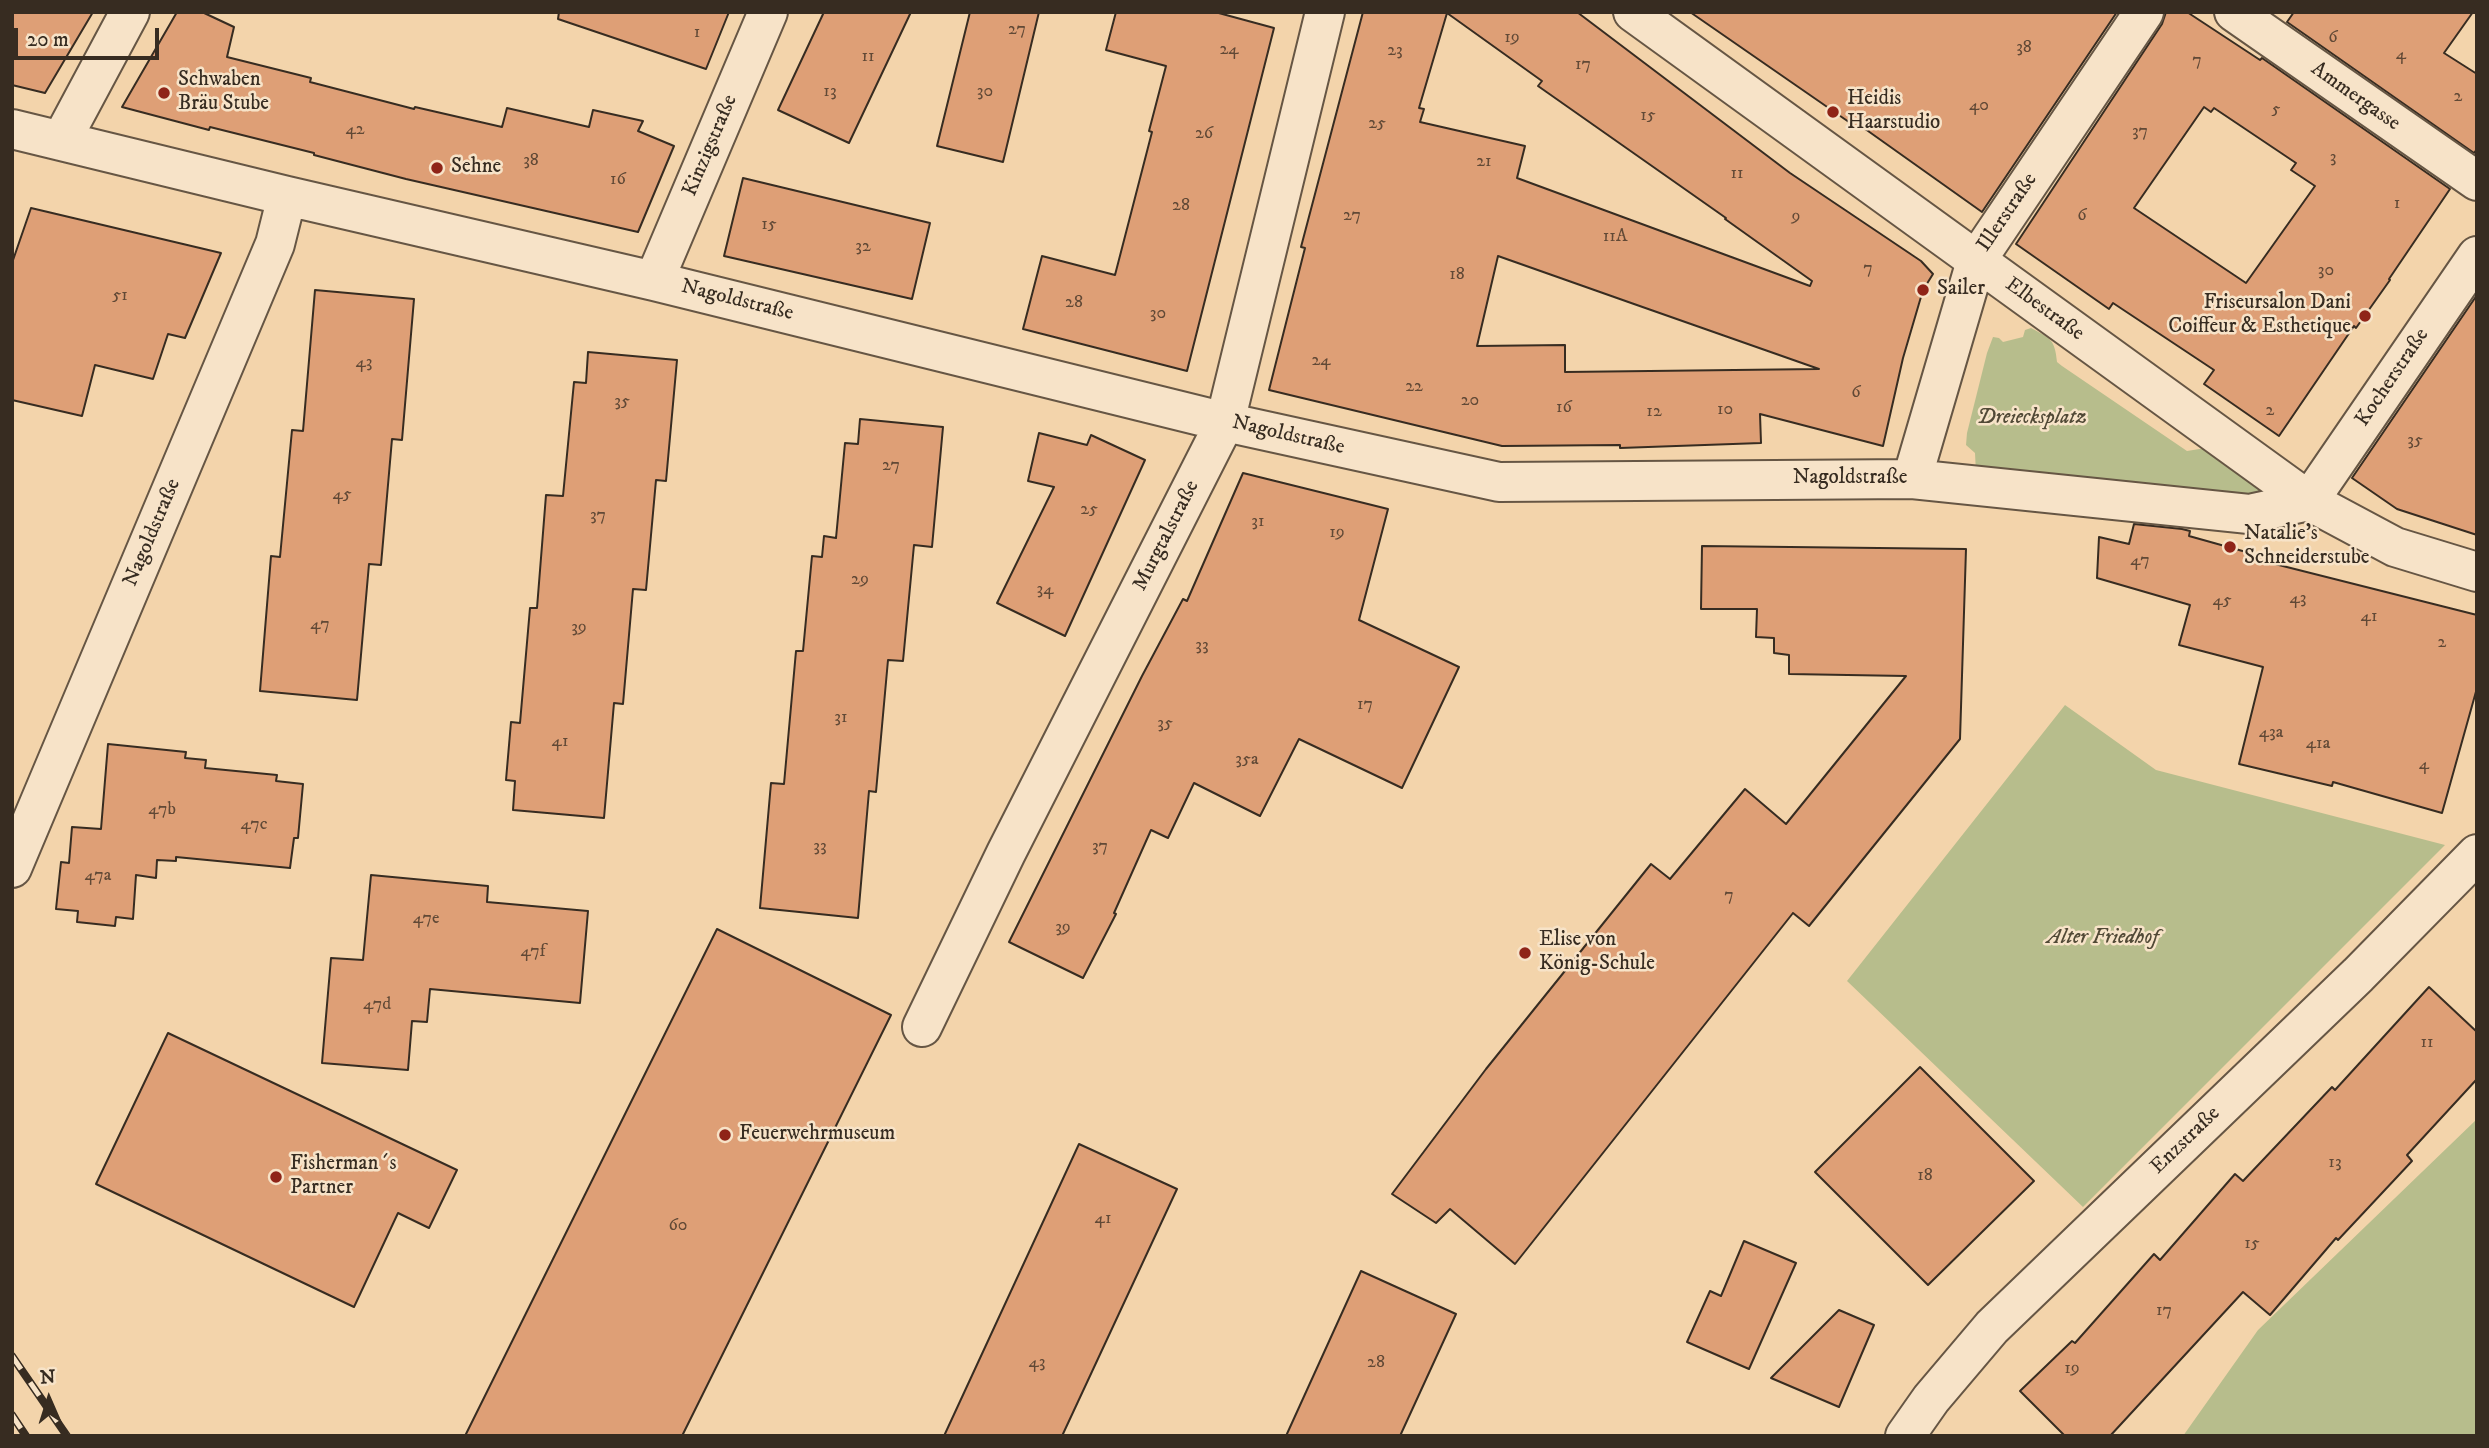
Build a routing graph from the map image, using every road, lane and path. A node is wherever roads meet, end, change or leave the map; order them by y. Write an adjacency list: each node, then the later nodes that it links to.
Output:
1 (130, 12): 8 (street)
2 (768, 12): 13 (street, Kinzigstraße)
3 (1325, 12): 14 (street, Murgtalstraße)
4 (1633, 12): 12 (street, Elbestraße)
5 (2144, 12): 12 (street, Illerstraße)
6 (2234, 12): 9 (street, Ammergasse)
7 (12, 129): 8 (street, Nagoldstraße)
8 (61, 141): 10 (street, Nagoldstraße)
9 (2477, 181)
10 (287, 196): 13 (street, Nagoldstraße); 19 (street, Nagoldstraße)
11 (2477, 256): 16 (street, Kocherstraße)
12 (1976, 261): 15 (street, Illerstraße); 16 (street, Elbestraße)
13 (654, 281): 14 (street, Nagoldstraße)
14 (1225, 422): 15 (street, Nagoldstraße); 20 (street, Murgtalstraße)
15 (1912, 478): 16 (street, Nagoldstraße)
16 (2309, 501): 17 (street, Elbestraße)
17 (2477, 572)
18 (2477, 854): 21 (street, Enzstraße)
19 (12, 868)
20 (922, 1027)
21 (1905, 1436)

